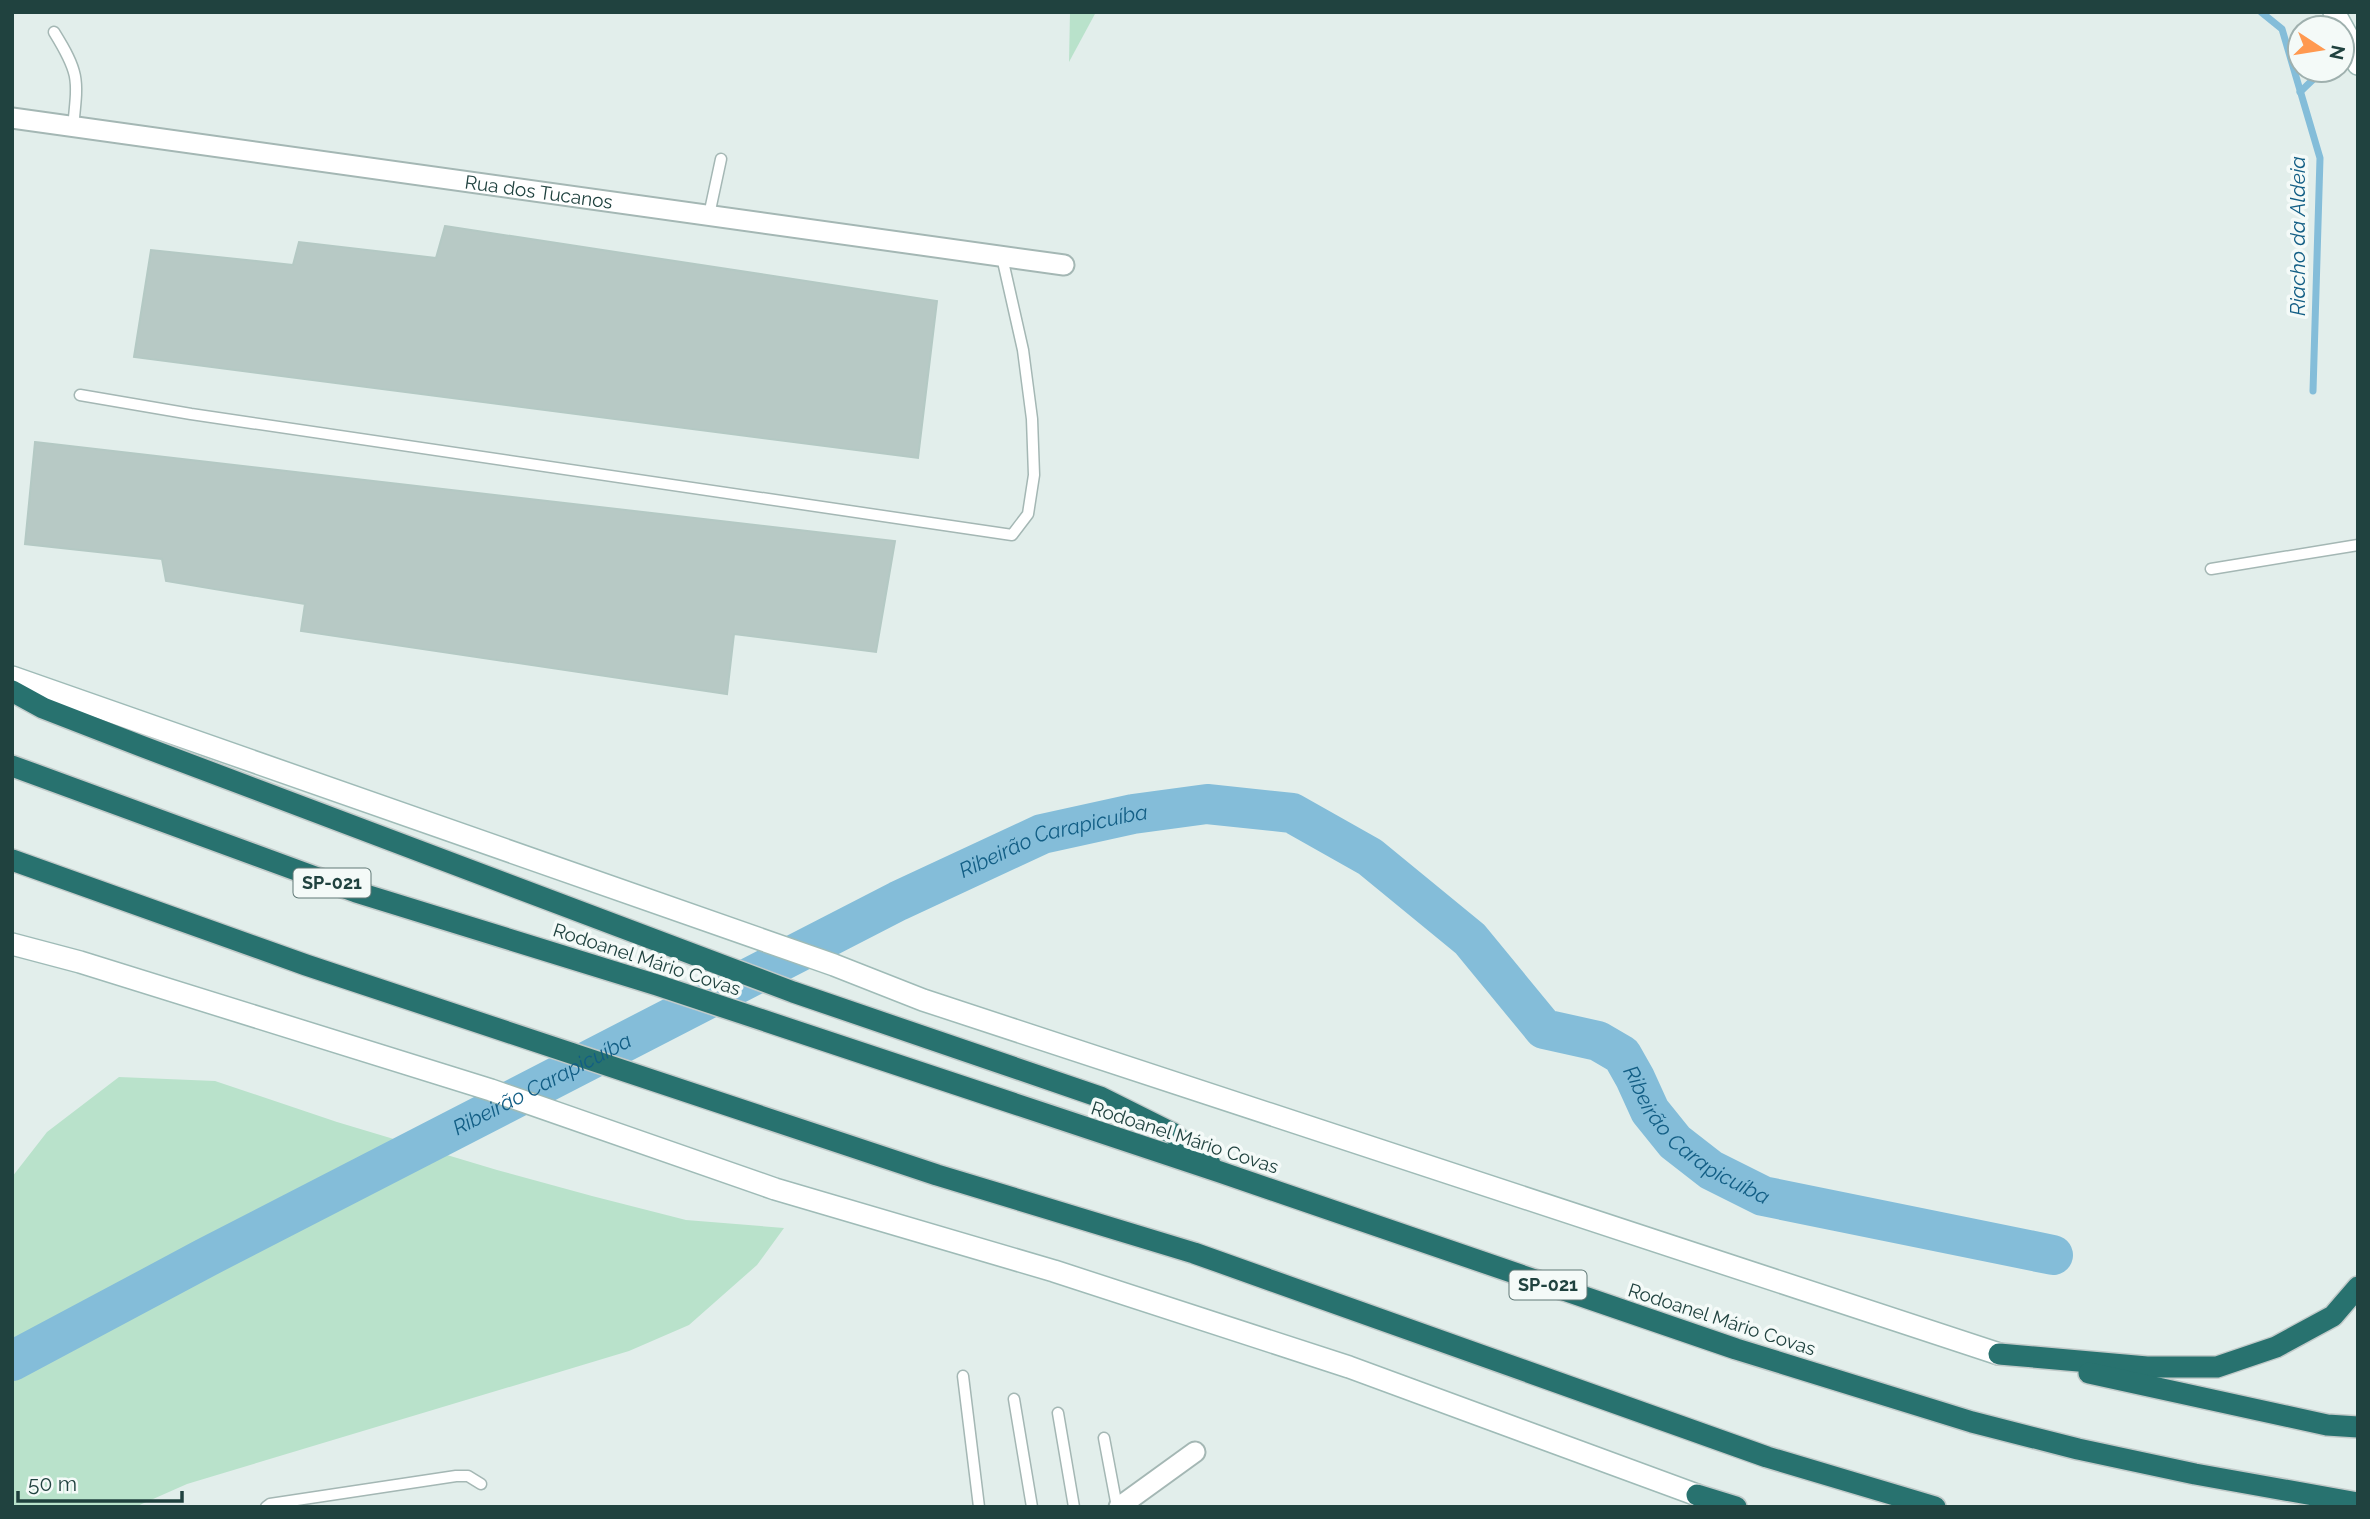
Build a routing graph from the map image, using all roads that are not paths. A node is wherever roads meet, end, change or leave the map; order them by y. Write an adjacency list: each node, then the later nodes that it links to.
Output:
1 (54, 32): 3 (lane)
2 (12, 118): 3 (street, Rua dos Tucanos)
3 (74, 127): 5 (street, Rua dos Tucanos)
4 (722, 159): 5 (lane)
5 (709, 215): 6 (street, Rua dos Tucanos)
6 (1002, 256): 7 (street, Rua dos Tucanos); 8 (lane)
7 (1064, 265)
8 (80, 395)
9 (2358, 545): 10 (lane)
10 (2211, 569)
11 (12, 677): 18 (main road)
12 (12, 691): 16 (highway)
13 (12, 766): 16 (highway, Rodoanel Mário Covas / SP-021)
14 (12, 860): 34 (highway)
15 (12, 944): 26 (main road)
16 (1220, 1172): 27 (highway, Rodoanel Mário Covas / SP-021)
17 (2358, 1287): 18 (highway)
18 (1999, 1354): 22 (highway)
19 (963, 1376): 29 (lane)
20 (1014, 1399): 30 (lane)
21 (1058, 1413): 31 (lane)
22 (2358, 1427)
23 (1104, 1438): 32 (lane)
24 (1195, 1452): 32 (street)
25 (481, 1484): 28 (lane)
26 (1705, 1501): 33 (highway)
27 (2358, 1503)
28 (266, 1507)
29 (979, 1507)
30 (1032, 1507)
31 (1074, 1507)
32 (1118, 1507)
33 (1736, 1507)
34 (1935, 1507)

